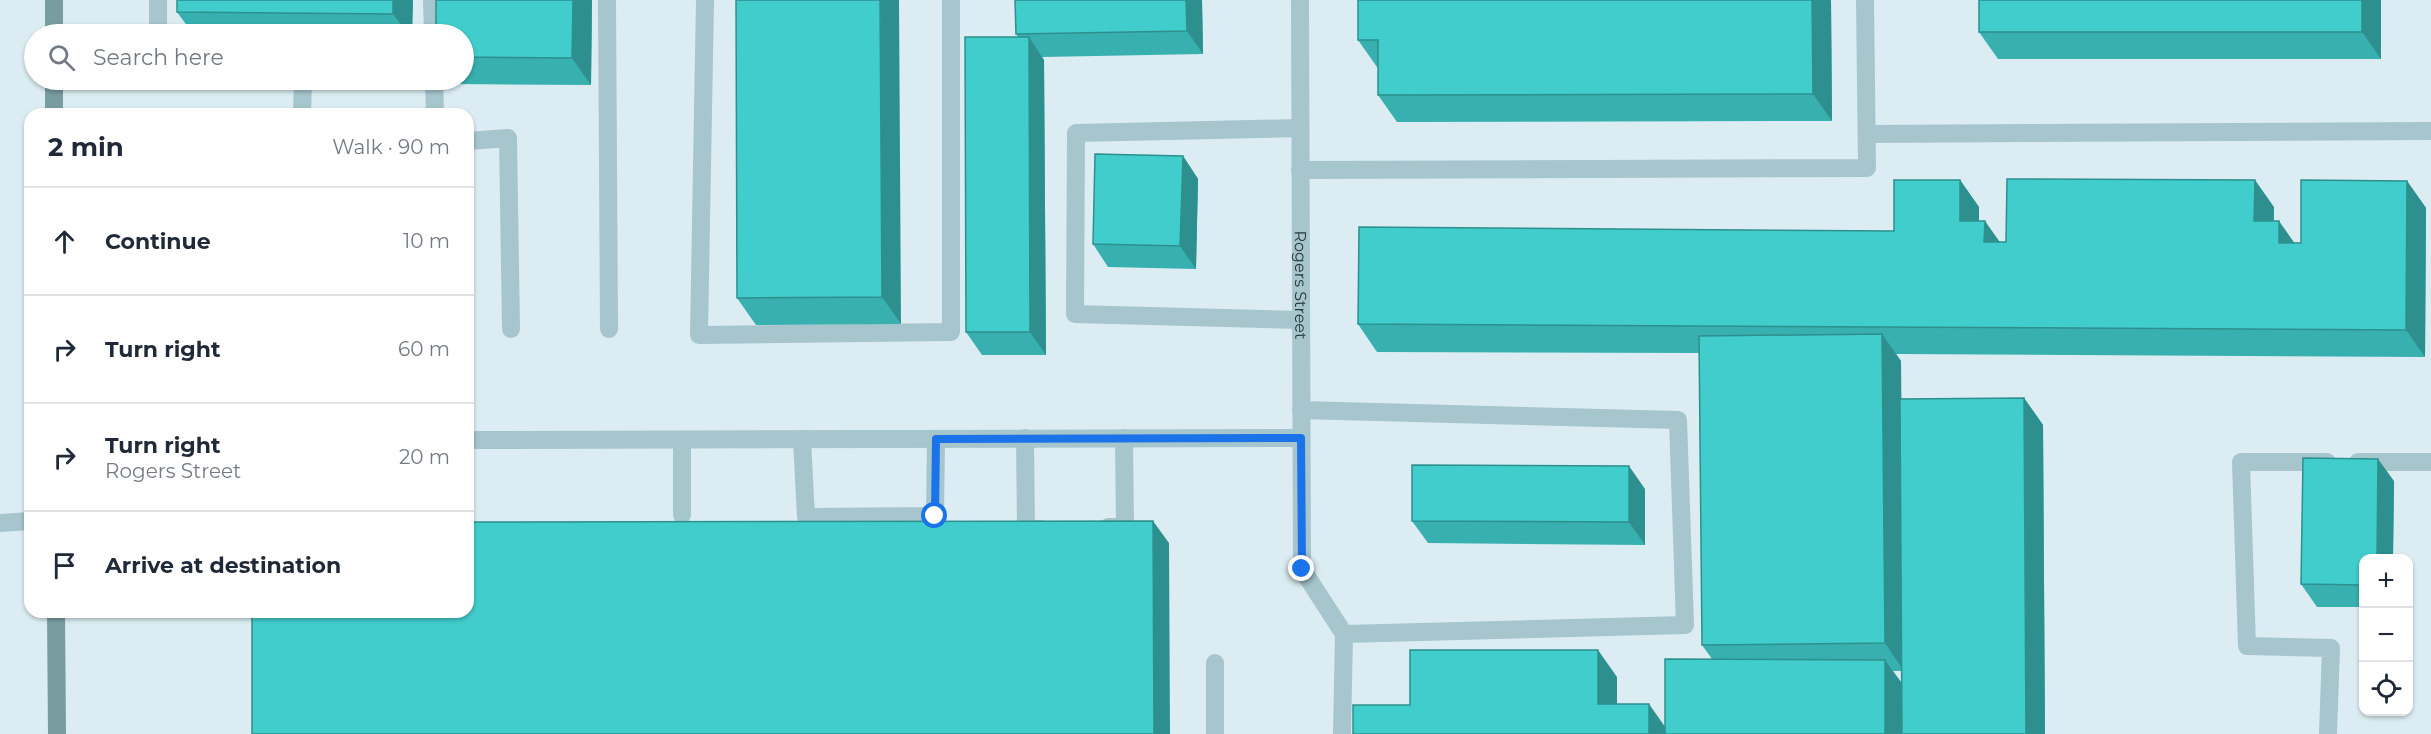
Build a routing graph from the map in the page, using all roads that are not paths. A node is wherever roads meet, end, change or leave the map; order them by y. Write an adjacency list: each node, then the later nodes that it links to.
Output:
1 (54, 0): 9 (street)
2 (158, 0): 10 (street)
3 (432, 0): 11 (street)
4 (607, 0): 25 (street)
5 (705, 0): 6 (street)
6 (951, 0)
7 (1300, 0): 18 (street, Rogers Street)
8 (1865, 0): 20 (street)
9 (54, 24)
10 (158, 24)
11 (433, 24)
12 (54, 90): 15 (street)
13 (303, 90): 16 (street)
14 (434, 90): 17 (street)
15 (54, 108)
16 (302, 108)
17 (435, 108)
18 (1300, 128): 22 (street, Rogers Street); 23 (street)
19 (2431, 131): 20 (street)
20 (1867, 134): 22 (street)
21 (474, 141): 24 (street)
22 (1300, 170): 23 (street, Rogers Street)
23 (1301, 320): 26 (street, Rogers Street)
24 (511, 329)
25 (609, 329)
26 (1301, 410): 29 (street, Rogers Street); 41 (street)
27 (1025, 438): 28 (street); 31 (street); 38 (street)
28 (1124, 438): 29 (street); 39 (street)
29 (1301, 438): 41 (street, Rogers Street)
30 (802, 439): 31 (street); 31 (street); 33 (street)
31 (936, 439)
32 (474, 440): 33 (street)
33 (682, 440): 35 (street)
34 (2431, 462): 46 (street)
35 (682, 515)
36 (24, 521): 37 (street)
37 (0, 523)
38 (1059, 528)
39 (1092, 528)
40 (56, 618): 43 (street)
41 (1344, 634): 45 (street)
42 (1215, 663): 44 (street)
43 (57, 734)
44 (1215, 734)
45 (1342, 734)
46 (2328, 734)

